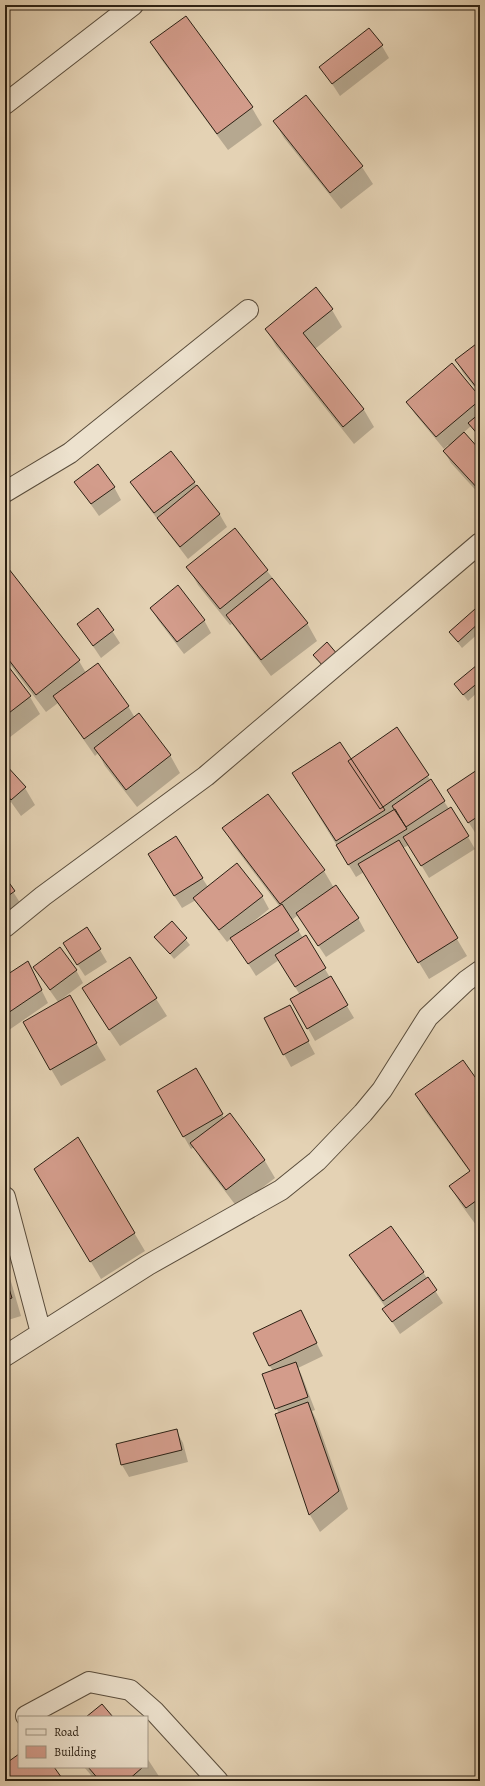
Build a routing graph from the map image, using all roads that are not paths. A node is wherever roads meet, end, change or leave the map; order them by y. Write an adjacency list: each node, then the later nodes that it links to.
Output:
1 (133, 5): 2 (street)
2 (5, 104)
3 (248, 310): 4 (street)
4 (5, 492)
5 (480, 543): 6 (street)
6 (5, 927)
7 (480, 971): 9 (street)
8 (5, 1198): 9 (street)
9 (41, 1333): 10 (street)
10 (5, 1356)
11 (26, 1716): 12 (street)
12 (218, 1781)

